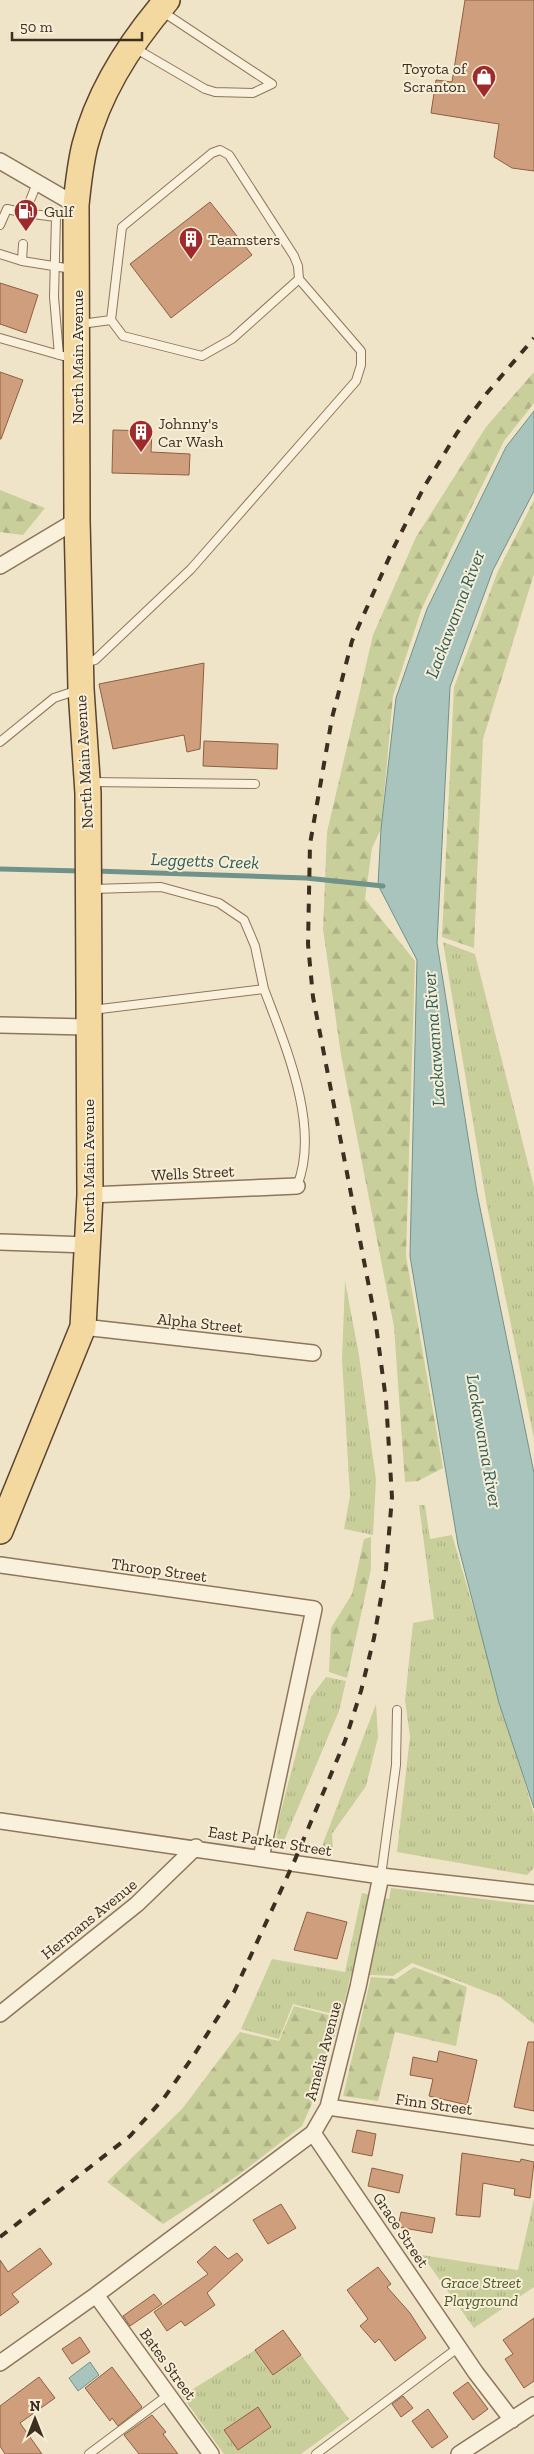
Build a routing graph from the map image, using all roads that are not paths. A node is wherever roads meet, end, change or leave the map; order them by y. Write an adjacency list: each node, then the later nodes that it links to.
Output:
1 (163, 5): 2 (main road, North Main Avenue); 2 (lane)
2 (132, 46): 5 (main road, North Main Avenue)
3 (0, 161): 4 (street)
4 (37, 183): 5 (street); 6 (lane)
5 (76, 205): 12 (main road, North Main Avenue)
6 (25, 212): 7 (lane); 8 (lane); 12 (lane)
7 (24, 221)
8 (0, 225)
9 (23, 244): 11 (lane)
10 (0, 254): 11 (lane)
11 (22, 261): 12 (lane)
12 (66, 267): 15 (main road, North Main Avenue); 17 (lane)
13 (299, 279): 14 (lane); 14 (lane); 20 (lane)
14 (111, 320): 15 (lane)
15 (76, 325): 17 (main road, North Main Avenue)
16 (0, 338): 17 (lane)
17 (68, 358): 18 (main road, North Main Avenue)
18 (77, 520): 19 (street); 20 (main road, North Main Avenue)
19 (0, 566)
20 (80, 664): 21 (main road, North Main Avenue)
21 (81, 689): 22 (lane); 23 (main road, North Main Avenue)
22 (0, 742)
23 (87, 782): 24 (lane); 25 (main road, North Main Avenue)
24 (255, 784)
25 (88, 886): 26 (lane); 27 (main road, North Main Avenue)
26 (264, 988): 27 (lane); 29 (lane)
27 (88, 1018): 28 (street); 30 (main road, North Main Avenue)
28 (0, 1025)
29 (297, 1186): 30 (street, Wells Street)
30 (90, 1196): 32 (main road, North Main Avenue)
31 (0, 1242): 32 (street)
32 (88, 1245): 33 (main road, North Main Avenue)
33 (83, 1327): 34 (street, Alpha Street); 35 (main road, North Main Avenue)
34 (313, 1353)
35 (0, 1531)
36 (0, 1566): 40 (street, Throop Street)
37 (397, 1710): 41 (lane, Amelia Avenue)
38 (0, 1821): 39 (street, East Parker Street)
39 (196, 1848): 40 (street, East Parker Street); 43 (street, Hermans Avenue)
40 (261, 1858): 41 (street, East Parker Street)
41 (381, 1876): 42 (street, East Parker Street); 44 (street, Amelia Avenue)
42 (530, 1893)
43 (0, 2014)
44 (328, 2107): 45 (street, Amelia Avenue); 46 (street, Finn Street)
45 (314, 2133): 47 (street, Amelia Avenue); 48 (street, Grace Street)
46 (534, 2137)
47 (96, 2295): 49 (street, Amelia Avenue); 50 (street, Bates Street)
48 (459, 2347): 52 (street, Grace Street); 55 (lane)
49 (0, 2363)
50 (168, 2395): 53 (lane); 54 (street, Bates Street)
51 (534, 2405): 52 (street)
52 (512, 2420): 56 (street)
53 (89, 2454)
54 (211, 2454)
55 (316, 2454)
56 (459, 2454)

